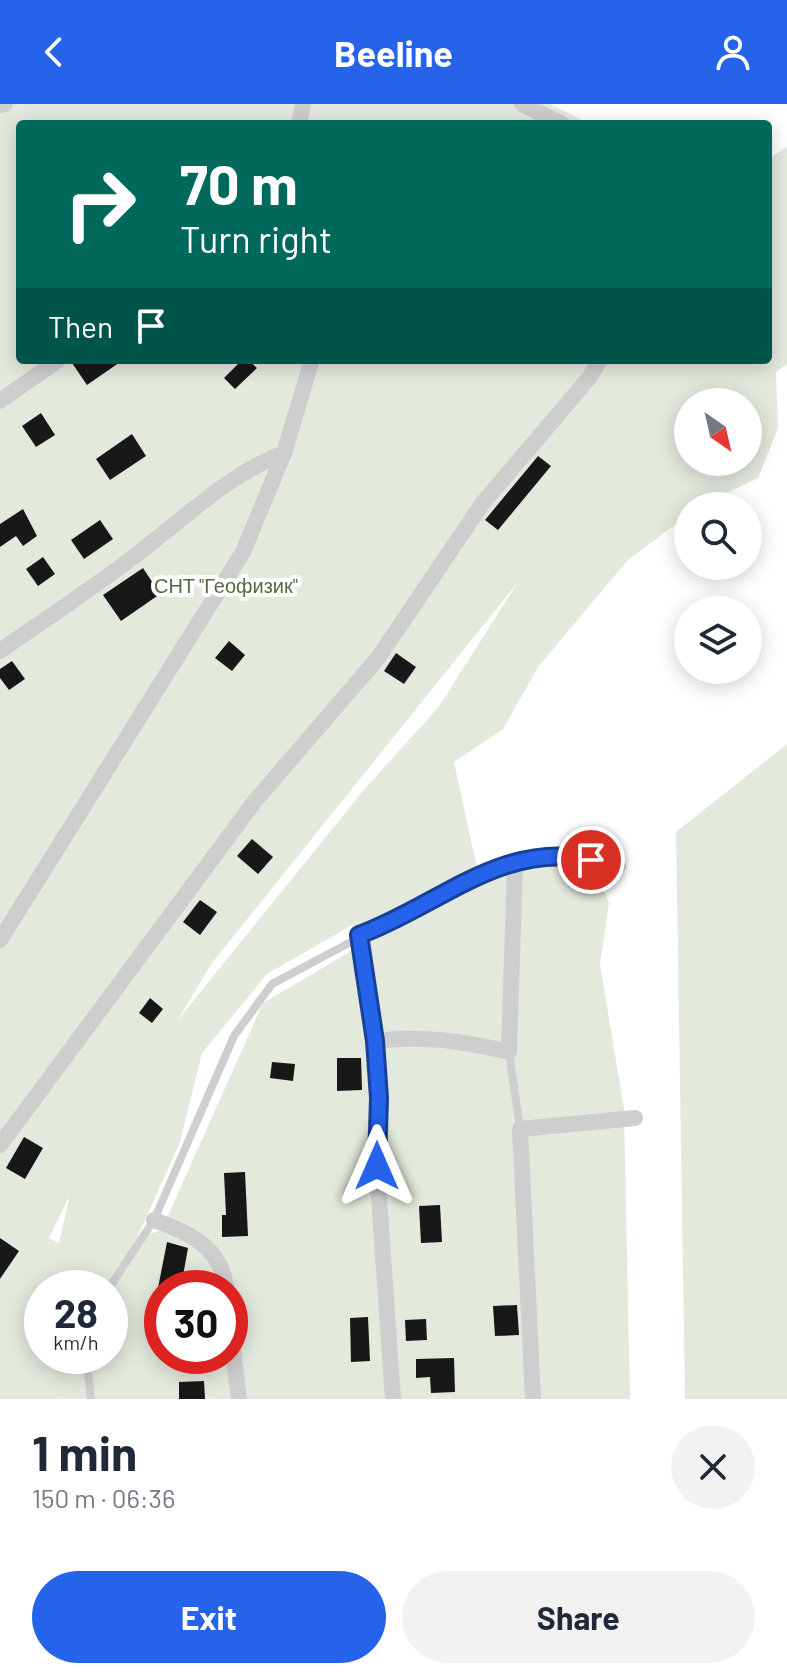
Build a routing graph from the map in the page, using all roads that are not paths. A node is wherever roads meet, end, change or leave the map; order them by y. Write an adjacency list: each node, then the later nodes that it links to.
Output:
1 (522, 104): 2 (street)
2 (554, 120)
3 (52, 364): 6 (street)
4 (311, 364): 7 (street)
5 (598, 364): 17 (street)
6 (0, 401)
7 (284, 453): 8 (street); 12 (street)
8 (0, 651)
9 (515, 864): 10 (street); 11 (lane); 14 (street)
10 (618, 866)
11 (359, 935): 13 (lane); 18 (lane)
12 (0, 940)
13 (375, 1041): 14 (street); 25 (street)
14 (509, 1052): 16 (lane)
15 (635, 1118): 16 (street)
16 (520, 1129): 26 (street)
17 (0, 1145)
18 (154, 1220): 19 (lane); 20 (street)
19 (121, 1270)
20 (221, 1270)
21 (88, 1374): 23 (lane)
22 (236, 1374): 24 (street)
23 (91, 1399)
24 (239, 1399)
25 (393, 1399)
26 (533, 1399)

